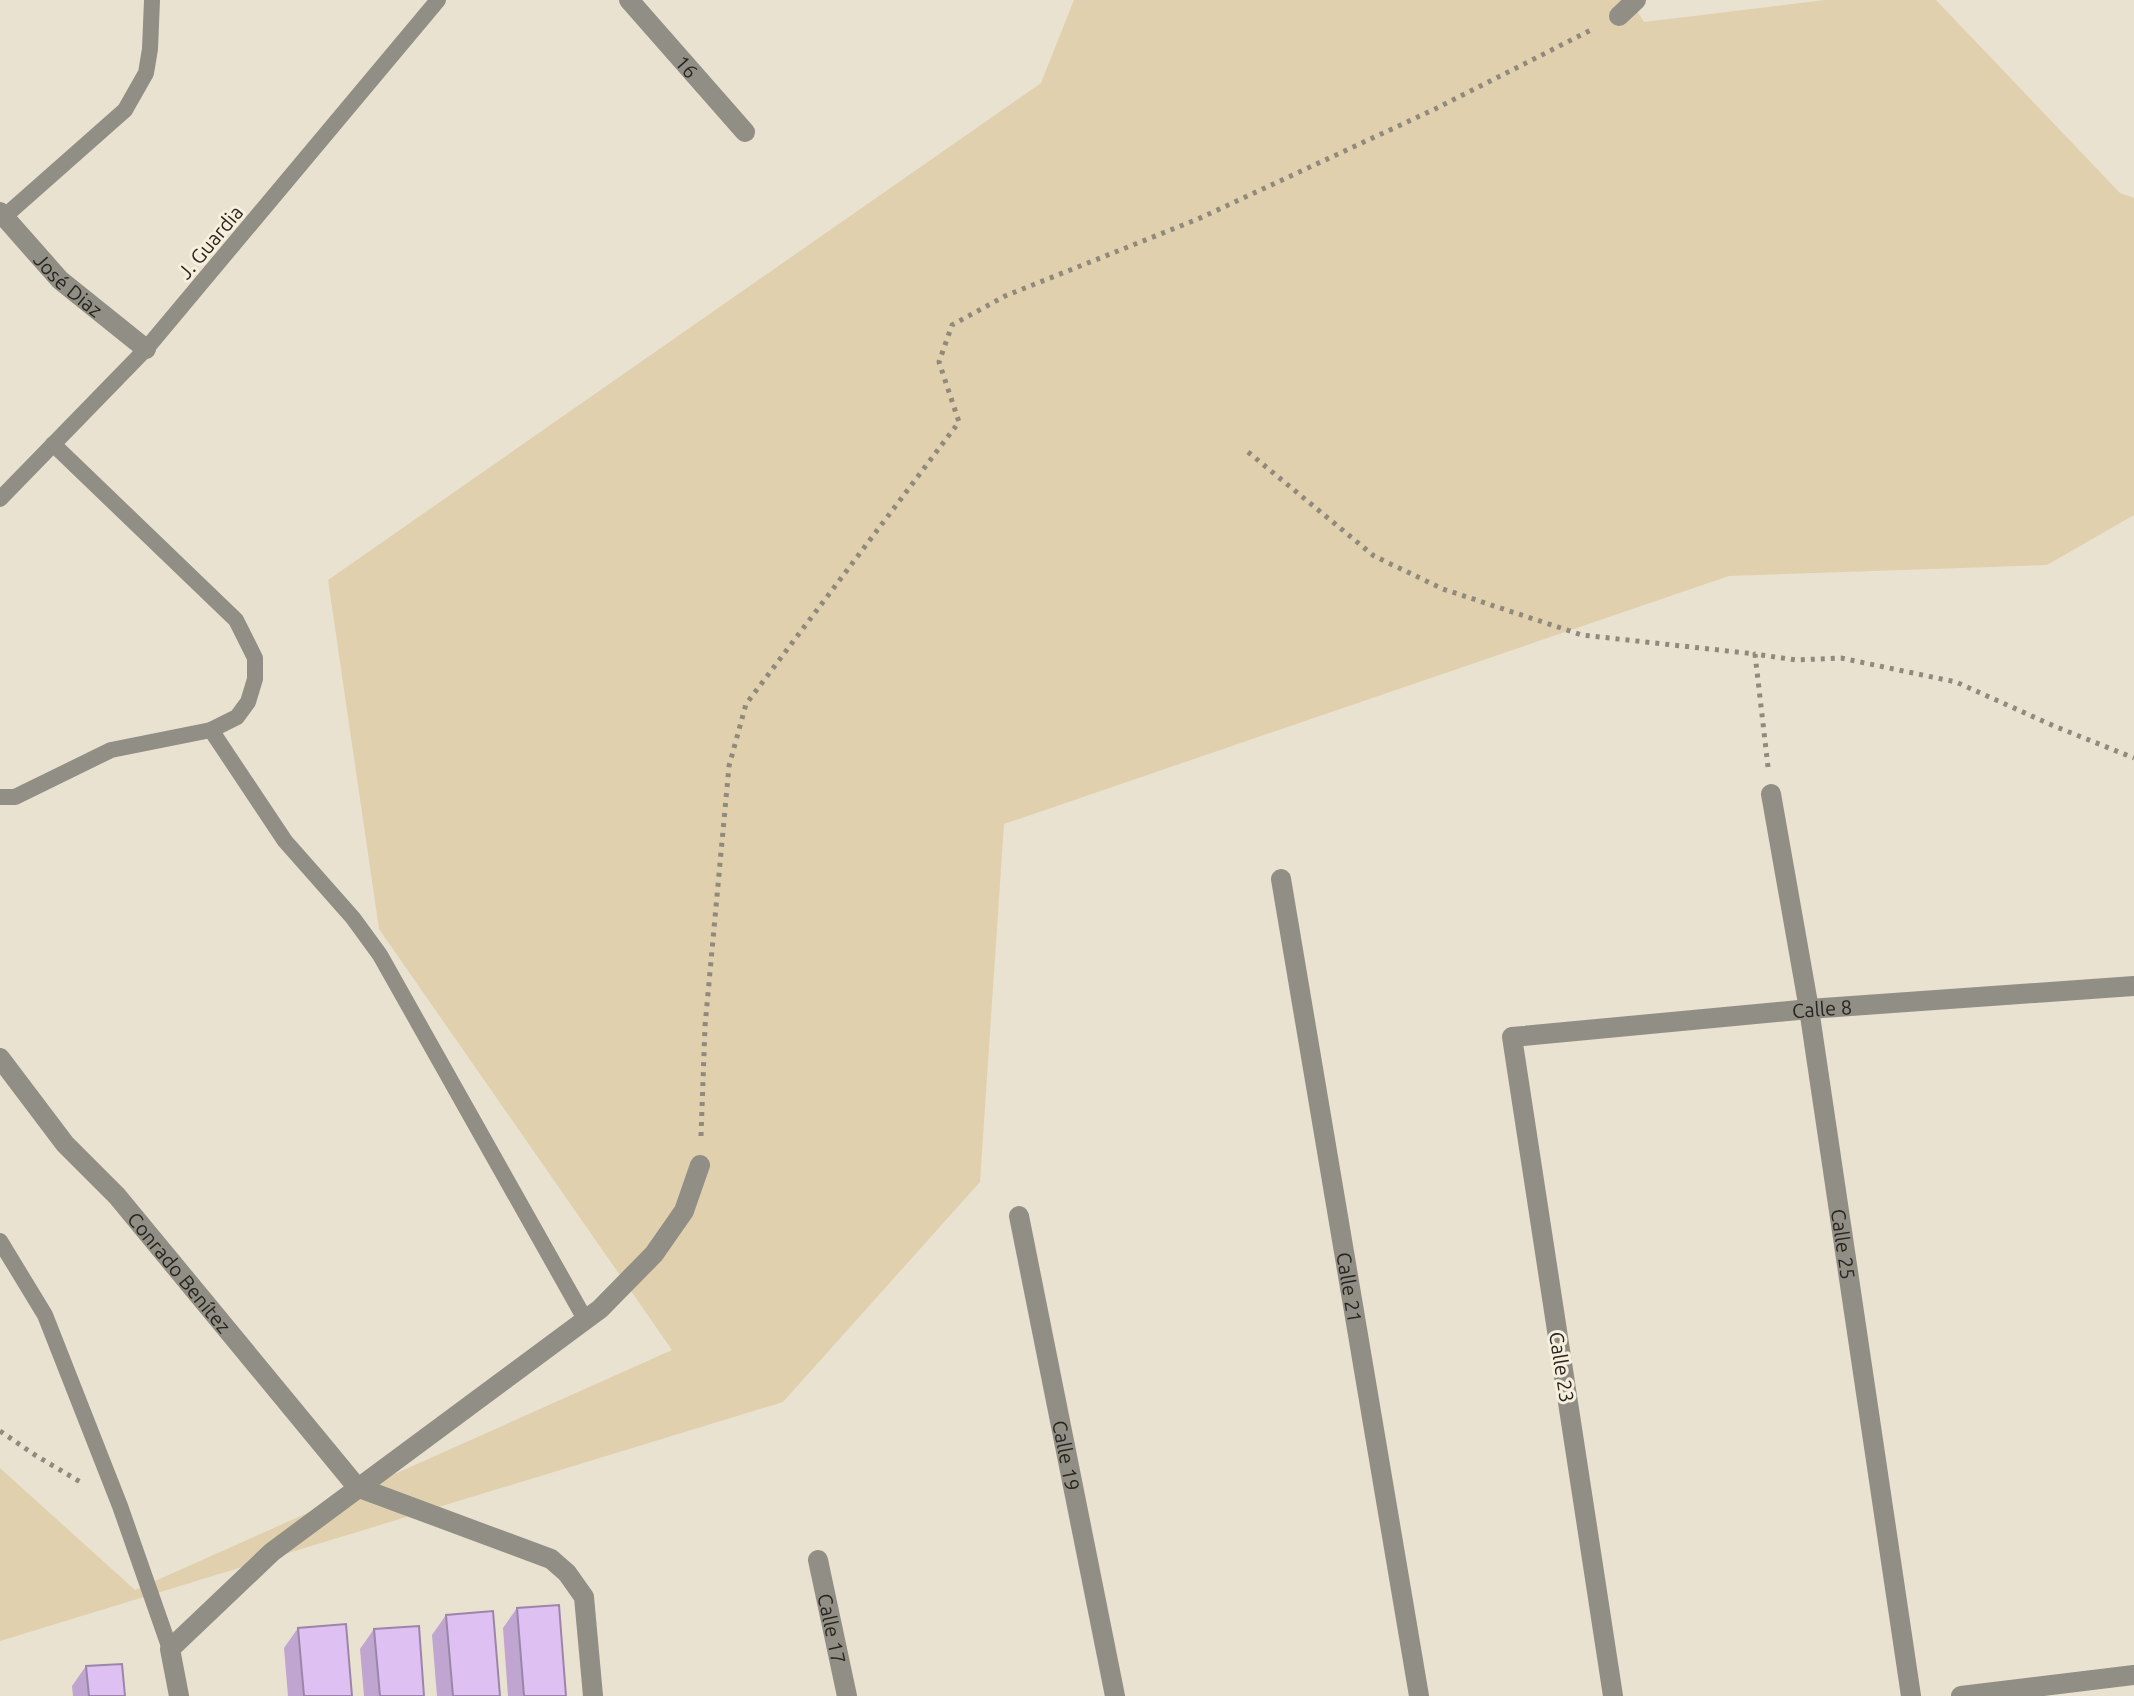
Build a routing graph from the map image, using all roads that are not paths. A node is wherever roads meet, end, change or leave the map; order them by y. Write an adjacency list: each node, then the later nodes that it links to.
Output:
1 (152, 0): 7 (lane)
2 (438, 0): 8 (lane, J. Guardia)
3 (629, 0): 6 (street, 16)
4 (1636, 0): 5 (street)
5 (1619, 16)
6 (745, 132)
7 (2, 215): 8 (street, José Diaz)
8 (146, 349): 9 (lane, J. Guardia)
9 (53, 444): 10 (lane, J. Guardia); 11 (lane)
10 (0, 499)
11 (211, 730): 13 (lane); 22 (lane)
12 (1771, 794): 16 (street, Calle 25)
13 (0, 797)
14 (1281, 879): 31 (street, Calle 21)
15 (2134, 986): 16 (street, Calle 8)
16 (1809, 1009): 17 (street, Calle 8); 33 (street, Calle 25)
17 (1512, 1037): 32 (street, Calle 23)
18 (0, 1058): 23 (street, Conrado Benítez)
19 (700, 1165): 22 (street)
20 (1019, 1216): 30 (street, Calle 19)
21 (0, 1241): 25 (lane)
22 (585, 1319): 23 (street)
23 (357, 1487): 25 (street); 28 (street)
24 (818, 1560): 29 (street, Calle 17)
25 (170, 1649): 27 (street)
26 (2134, 1675): 34 (street)
27 (179, 1696)
28 (593, 1696)
29 (847, 1696)
30 (1115, 1696)
31 (1419, 1696)
32 (1613, 1696)
33 (1911, 1696)
34 (1961, 1696)

